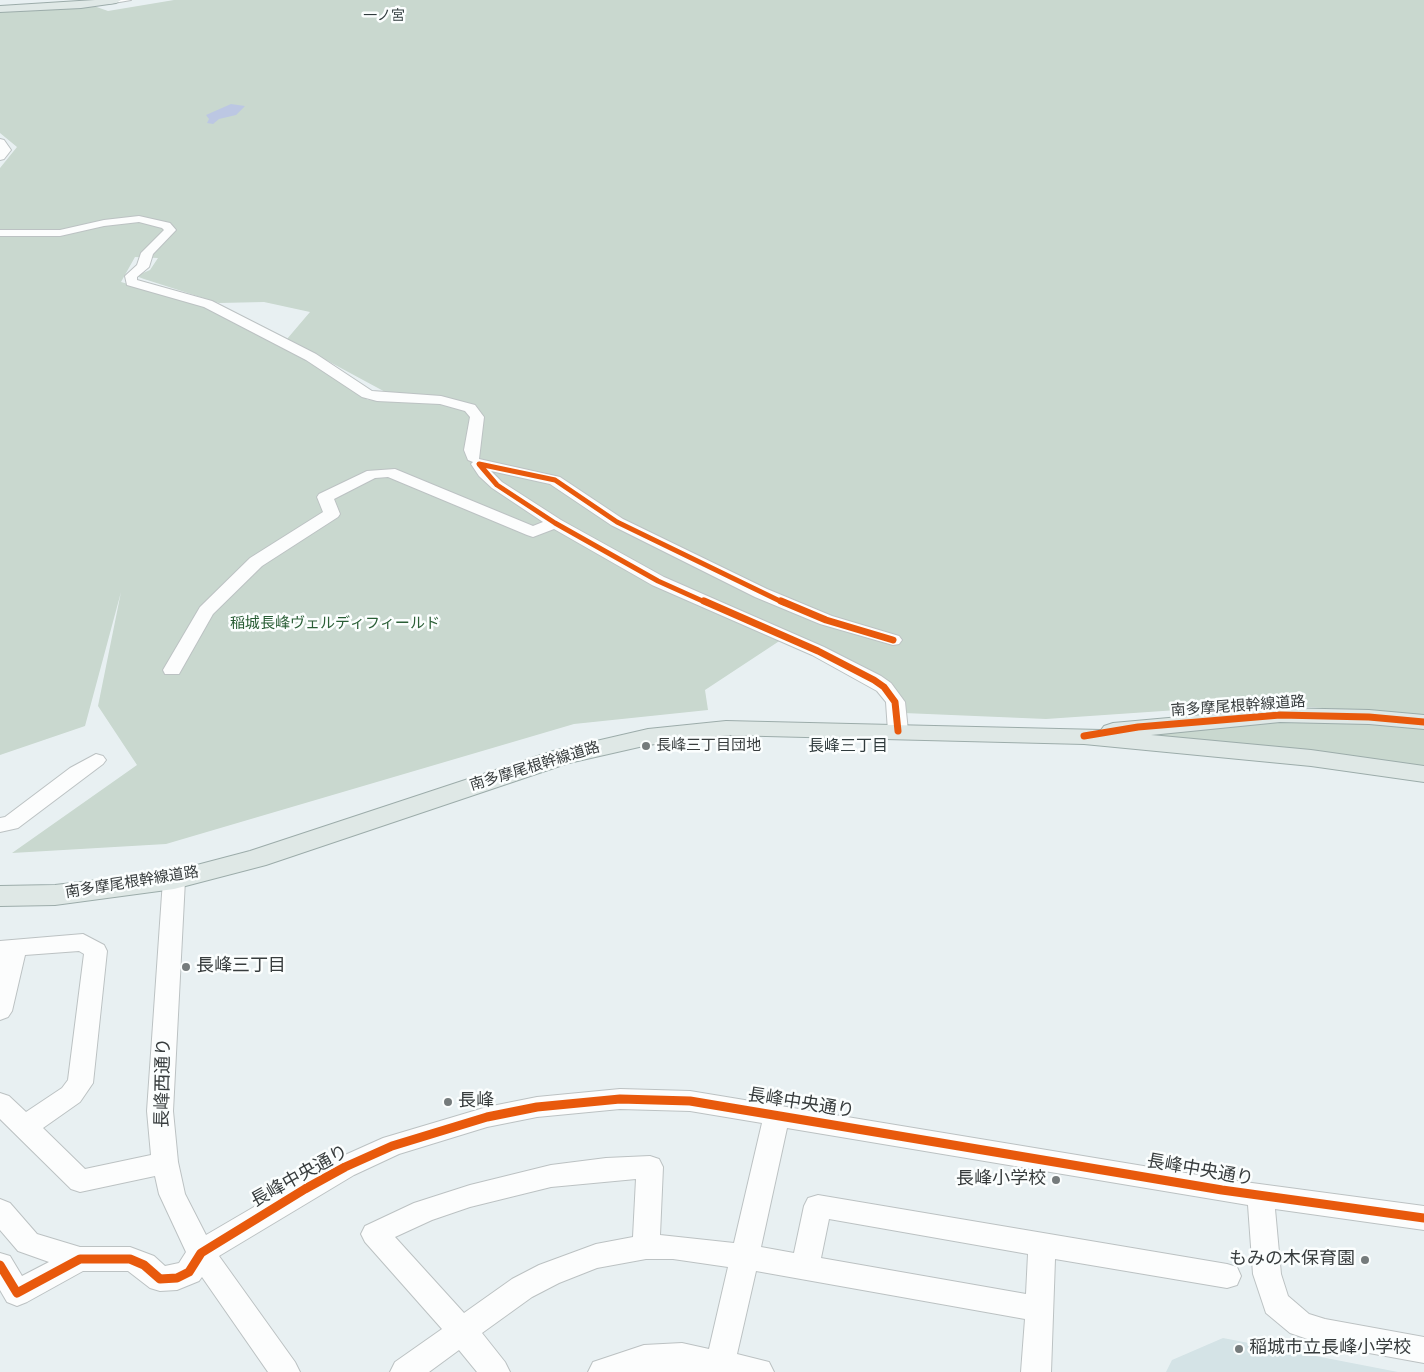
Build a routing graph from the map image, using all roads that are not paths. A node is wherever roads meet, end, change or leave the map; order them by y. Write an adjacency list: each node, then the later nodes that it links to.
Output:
1 (127, 0): 2 (street)
2 (112, 1): 3 (main road)
3 (0, 9)
4 (1, 145): 5 (street)
5 (0, 157)
6 (0, 233): 7 (street)
7 (474, 457)
8 (555, 523): 9 (street); 10 (street); 12 (street)
9 (893, 640)
10 (172, 670)
11 (1424, 722): 13 (main road, 南多摩尾根幹線道路)
12 (898, 731): 13 (main road, 南多摩尾根幹線道路); 17 (main road, 南多摩尾根幹線道路)
13 (1084, 736): 15 (main road, 南多摩尾根幹線道路)
14 (96, 760): 16 (street)
15 (1424, 774)
16 (0, 825)
17 (174, 880): 18 (main road, 南多摩尾根幹線道路); 24 (street, 長峰西通り)
18 (0, 896)
19 (7, 949): 20 (street); 23 (street)
20 (0, 1011)
21 (0, 1103): 23 (street)
22 (777, 1116): 25 (street, 長峰中央通り); 30 (street, 長峰中央通り); 31 (street)
23 (25, 1127): 24 (street)
24 (165, 1162): 30 (street, 長峰西通り)
25 (1261, 1197): 27 (street, 長峰中央通り); 38 (street)
26 (0, 1211): 32 (street)
27 (1424, 1218)
28 (1042, 1244): 34 (street); 35 (street); 36 (street)
29 (646, 1247): 31 (street); 37 (street); 37 (street)
30 (201, 1253): 32 (street); 40 (street, 長峰西通り)
31 (746, 1257): 34 (street); 39 (street)
32 (80, 1259): 33 (street)
33 (0, 1265)
34 (806, 1268): 36 (street)
35 (1227, 1276)
36 (1040, 1309): 45 (street)
37 (461, 1330): 41 (street); 42 (street)
38 (1424, 1350)
39 (720, 1365): 43 (street); 44 (street)
40 (285, 1372)
41 (404, 1372)
42 (495, 1372)
43 (603, 1372)
44 (759, 1372)
45 (1036, 1372)

